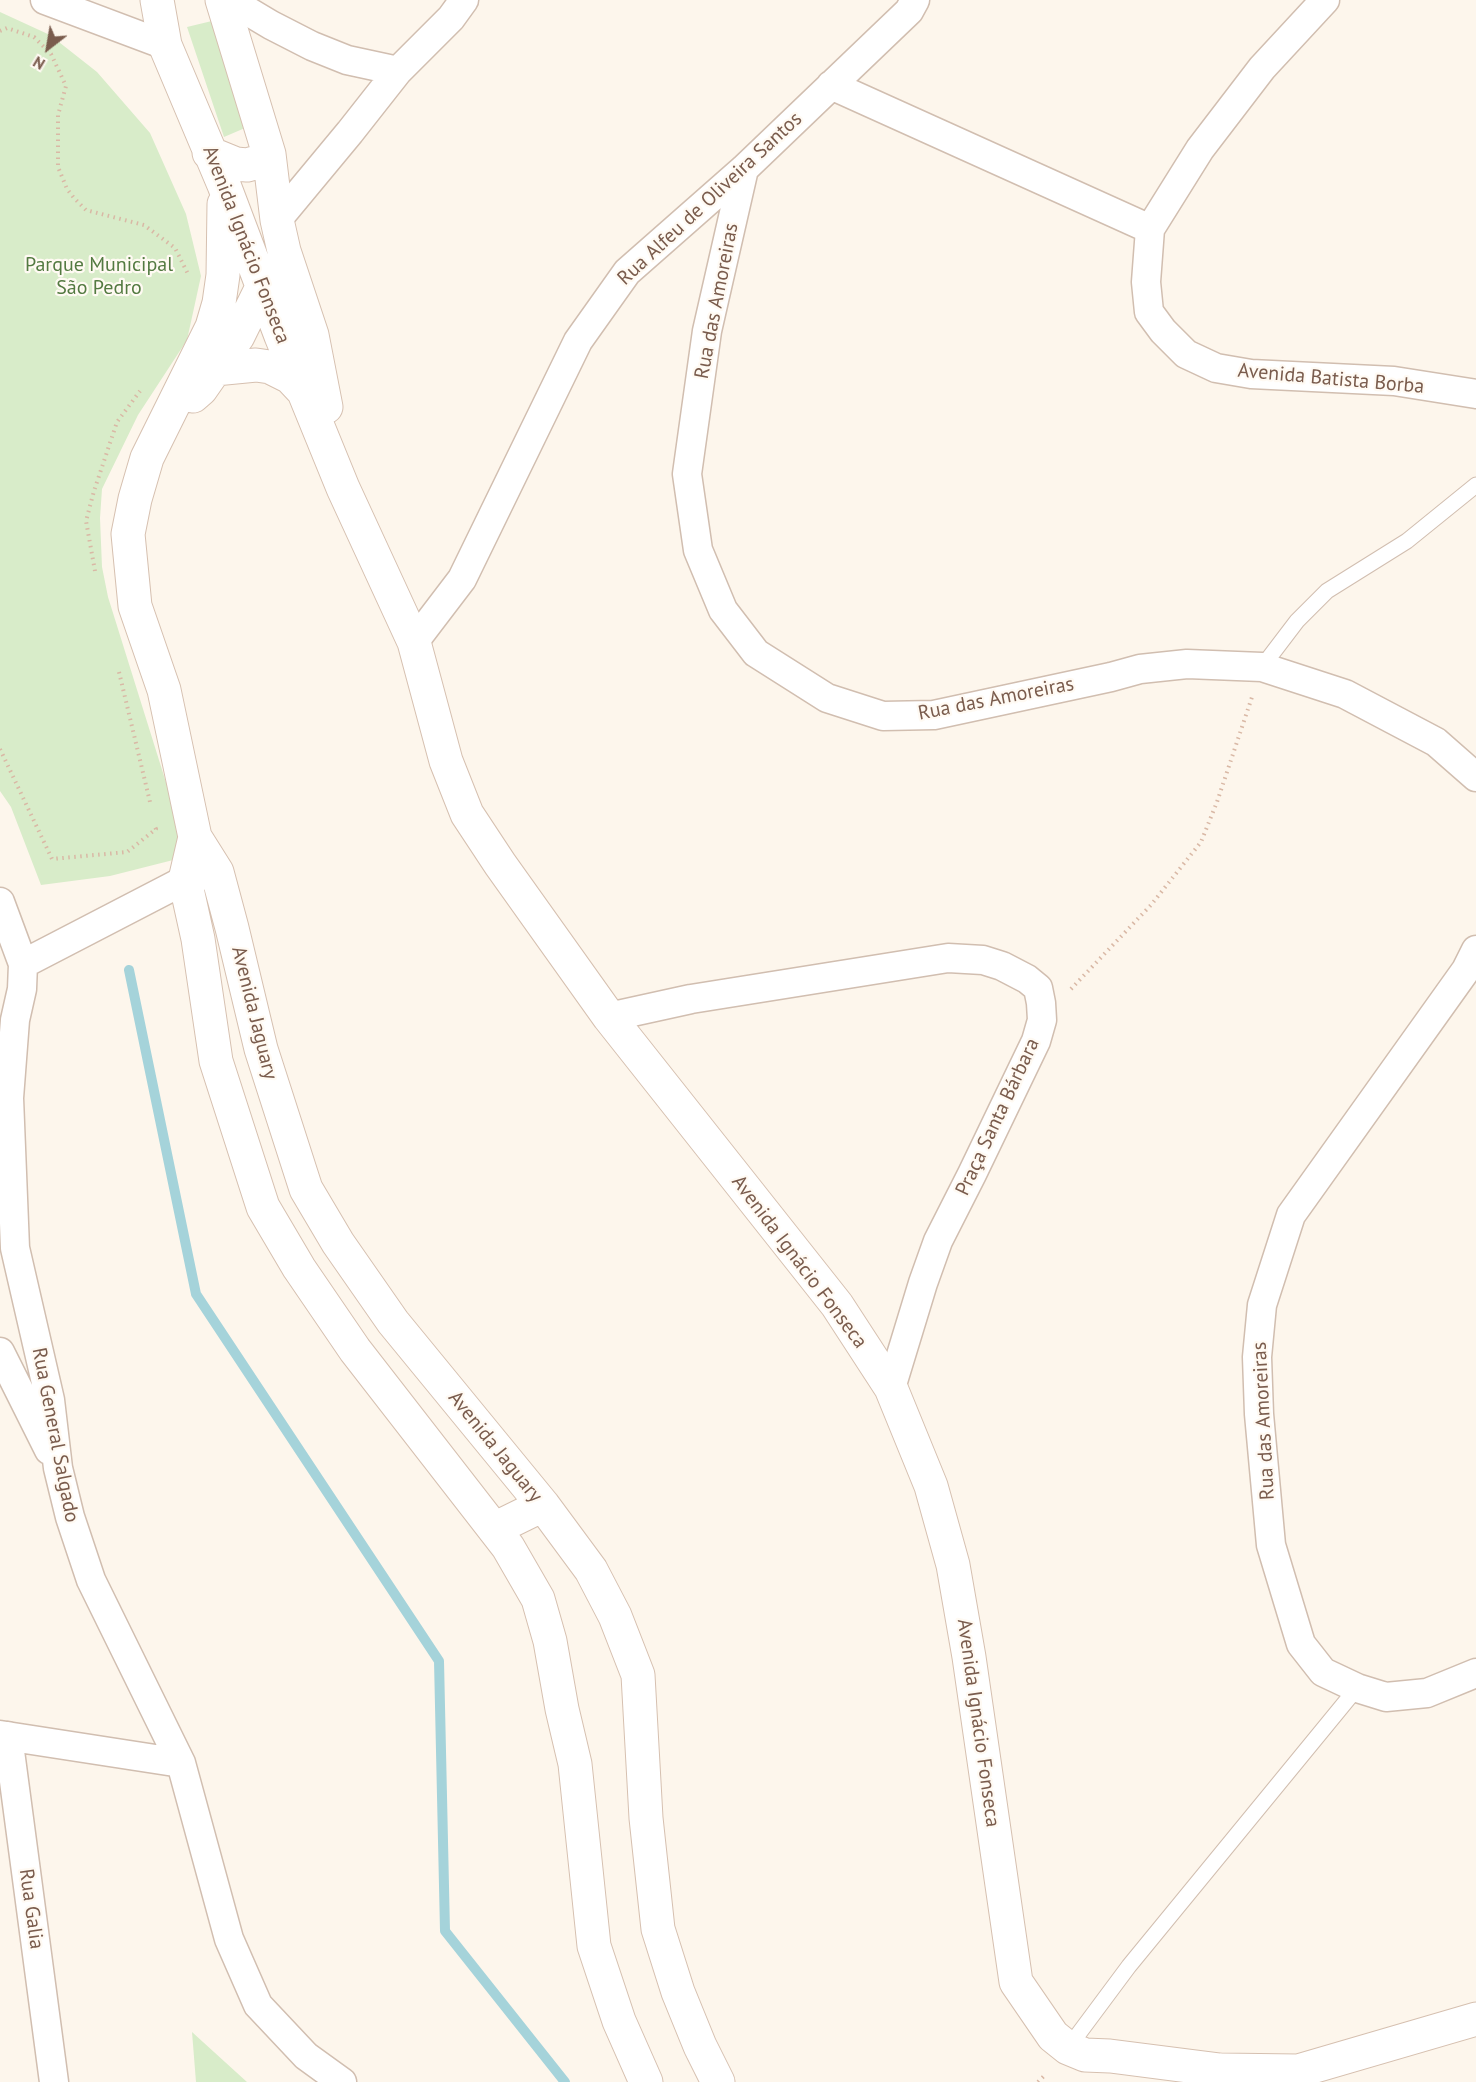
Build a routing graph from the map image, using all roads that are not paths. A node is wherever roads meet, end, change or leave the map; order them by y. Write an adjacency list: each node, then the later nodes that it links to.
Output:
1 (45, 0): 8 (street)
2 (158, 0): 8 (street, Avenida Ignácio Fonseca)
3 (222, 0): 12 (street, Avenida Ignácio Fonseca)
4 (229, 0): 9 (street)
5 (464, 0): 9 (street)
6 (1325, 0): 15 (street, Avenida Batista Borba)
7 (919, 4): 10 (street, Rua Alfeu de Oliveira Santos)
8 (165, 45): 11 (street, Avenida Ignácio Fonseca)
9 (398, 71): 16 (street)
10 (831, 86): 13 (street, Rua Alfeu de Oliveira Santos); 15 (street)
11 (209, 153): 12 (street); 14 (street, Avenida Ignácio Fonseca)
12 (269, 154): 16 (street, Avenida Ignácio Fonseca)
13 (744, 169): 24 (street, Rua Alfeu de Oliveira Santos); 25 (street, Rua das Amoreiras)
14 (224, 185): 17 (street, Avenida Ignácio Fonseca); 21 (street, Avenida Jaguary)
15 (1150, 229): 20 (street, Avenida Batista Borba)
16 (280, 236): 17 (street); 23 (street, Avenida Ignácio Fonseca)
17 (262, 286): 18 (street); 19 (street, Avenida Ignácio Fonseca)
18 (215, 369): 19 (street); 21 (street)
19 (305, 393): 23 (street, Avenida Ignácio Fonseca)
20 (1476, 394)
21 (166, 422): 27 (street, Avenida Jaguary)
22 (1476, 485): 25 (lane)
23 (343, 488): 24 (street, Avenida Ignácio Fonseca)
24 (414, 642): 33 (street, Avenida Ignácio Fonseca)
25 (1262, 667): 26 (street, Rua das Amoreiras)
26 (1476, 777)
27 (195, 837): 28 (street, Avenida Jaguary); 29 (street, Avenida Jaguary)
28 (217, 872): 29 (street); 37 (street, Avenida Jaguary)
29 (185, 880): 32 (street); 38 (street, Avenida Jaguary)
30 (0, 902): 32 (street, Rua General Salgado)
31 (1476, 950): 40 (street, Rua das Amoreiras)
32 (23, 964): 36 (street, Rua General Salgado)
33 (609, 1017): 35 (street, Avenida Ignácio Fonseca); 35 (street, Praça Santa Bárbara)
34 (0, 1352): 36 (street)
35 (891, 1388): 44 (street, Avenida Ignácio Fonseca)
36 (58, 1468): 42 (street, Rua General Salgado)
37 (543, 1505): 38 (street); 48 (street, Avenida Jaguary)
38 (494, 1529): 47 (street, Avenida Jaguary)
39 (1476, 1672): 40 (street, Rua das Amoreiras)
40 (1357, 1688): 44 (lane)
41 (4, 1736): 42 (street); 45 (street, Rua Galia)
42 (181, 1763): 46 (street, Rua General Salgado)
43 (1476, 2019): 44 (street, Avenida Ignácio Fonseca)
44 (1068, 2048)
45 (54, 2082)
46 (342, 2082)
47 (646, 2082)
48 (718, 2082)

